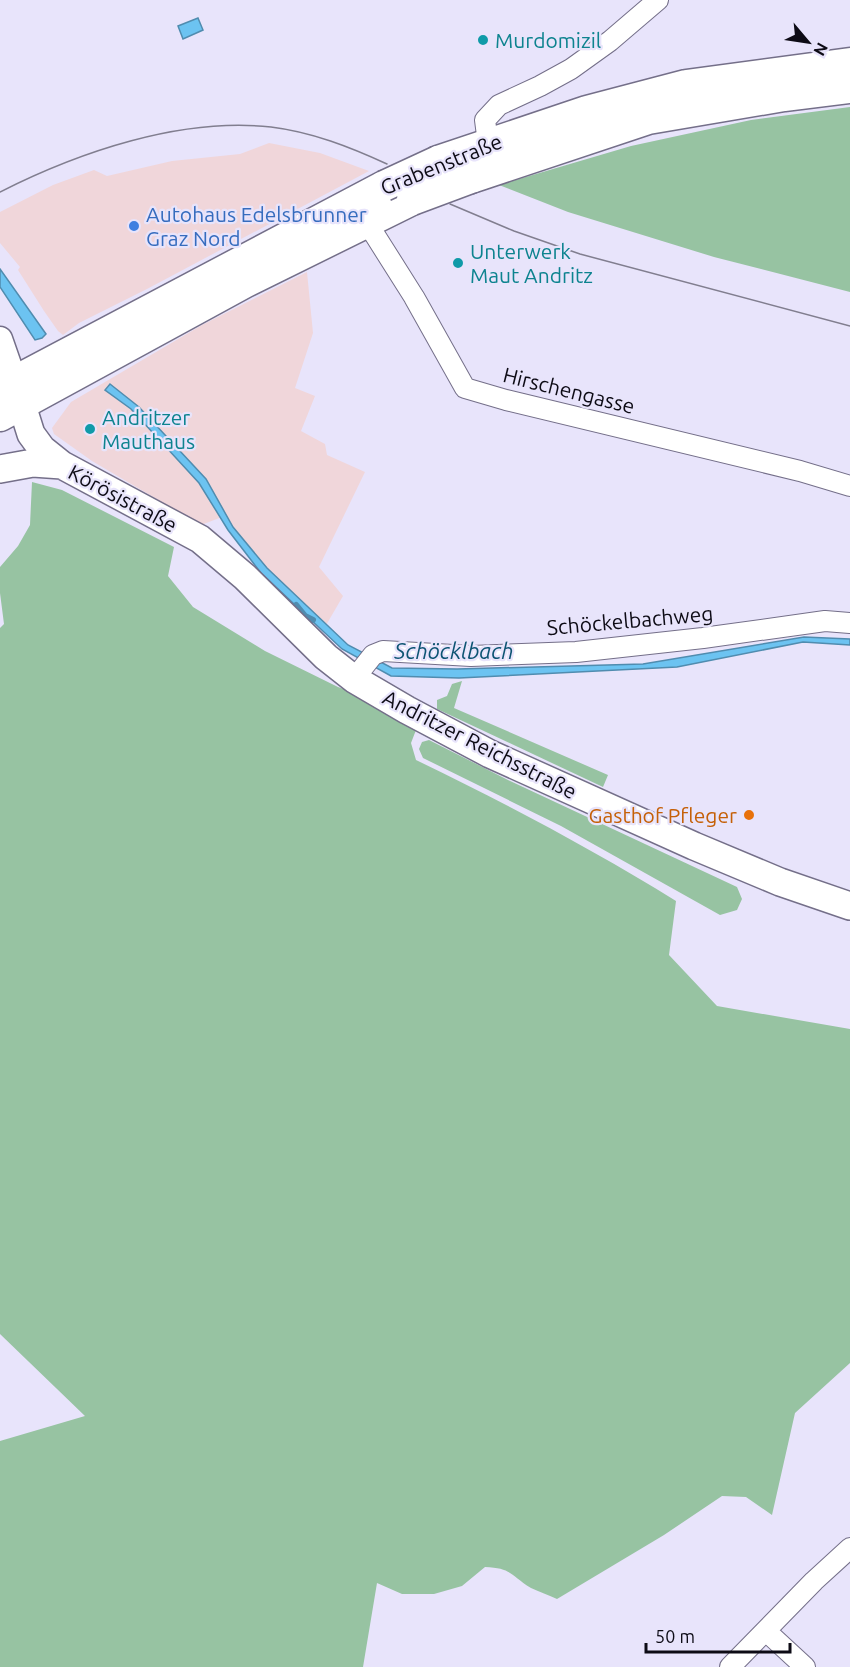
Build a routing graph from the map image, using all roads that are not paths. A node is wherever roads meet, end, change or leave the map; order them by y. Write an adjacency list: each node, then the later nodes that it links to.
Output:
1 (658, 0): 4 (street)
2 (850, 63): 4 (main road, Grabenstraße)
3 (850, 88): 5 (main road, Grabenstraße, bridge)
4 (488, 143): 7 (main road, Grabenstraße, bridge)
5 (366, 221): 7 (main road, Grabenstraße); 10 (street, Hirschengasse)
6 (0, 339): 7 (street, Körösistraße)
7 (9, 398): 8 (main road, Körösistraße)
8 (62, 465): 9 (main road); 12 (main road, Körösistraße)
9 (0, 469)
10 (850, 486)
11 (850, 622): 13 (street, Schöckelbachweg)
12 (292, 624): 13 (main road, Andritzer Reichsstraße)
13 (364, 667): 14 (main road, Andritzer Reichsstraße)
14 (850, 906)
15 (850, 1548): 16 (street)
16 (766, 1631): 17 (street); 18 (street)
17 (730, 1667)
18 (805, 1667)

